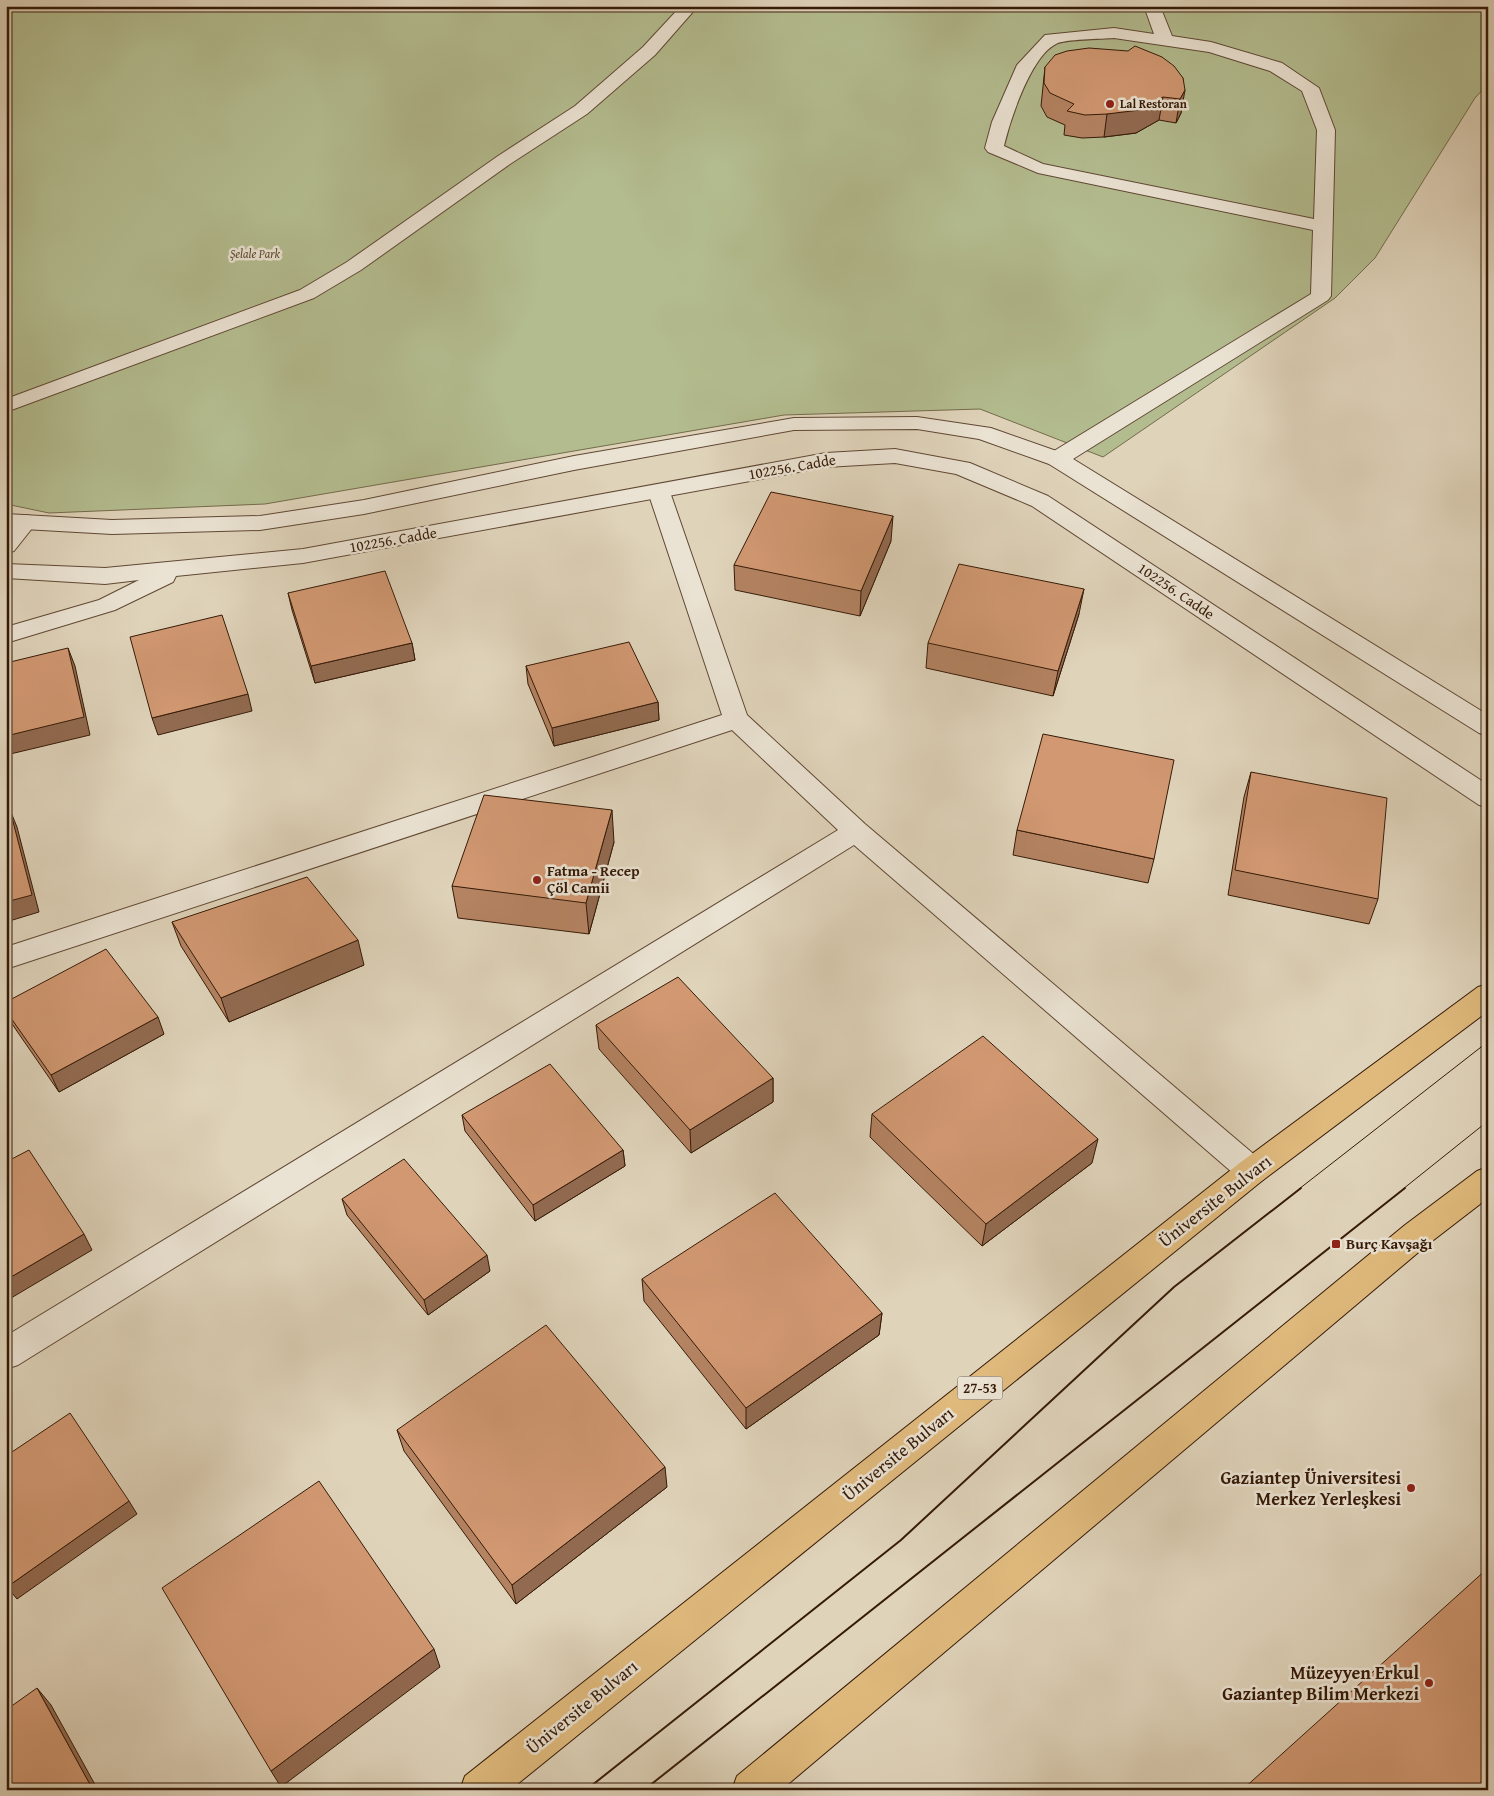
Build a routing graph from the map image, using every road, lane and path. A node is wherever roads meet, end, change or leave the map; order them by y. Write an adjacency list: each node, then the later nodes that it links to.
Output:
1 (690, 6): 5 (street)
2 (1152, 6): 3 (street)
3 (1165, 40): 4 (street); 4 (street)
4 (1321, 226): 6 (street)
5 (6, 406)
6 (1058, 459): 8 (street); 14 (street)
7 (659, 492): 10 (street, 102256. Cadde); 13 (street); 15 (street, 102256. Cadde)
8 (16, 521): 9 (street)
9 (6, 546)
10 (185, 568): 11 (street, 102256. Cadde); 12 (street)
11 (6, 572)
12 (6, 636)
13 (736, 719): 16 (street); 17 (street)
14 (1488, 727)
15 (1488, 798)
16 (856, 831): 19 (street); 23 (street)
17 (6, 958)
18 (1488, 995): 19 (main road, Üniversite Bulvarı / 27-53)
19 (1252, 1171): 24 (main road, Üniversite Bulvarı / 27-53)
20 (1488, 1180): 22 (main road)
21 (1488, 1204): 22 (main road)
22 (1416, 1235): 25 (main road)
23 (6, 1354)
24 (479, 1790)
25 (751, 1790)

